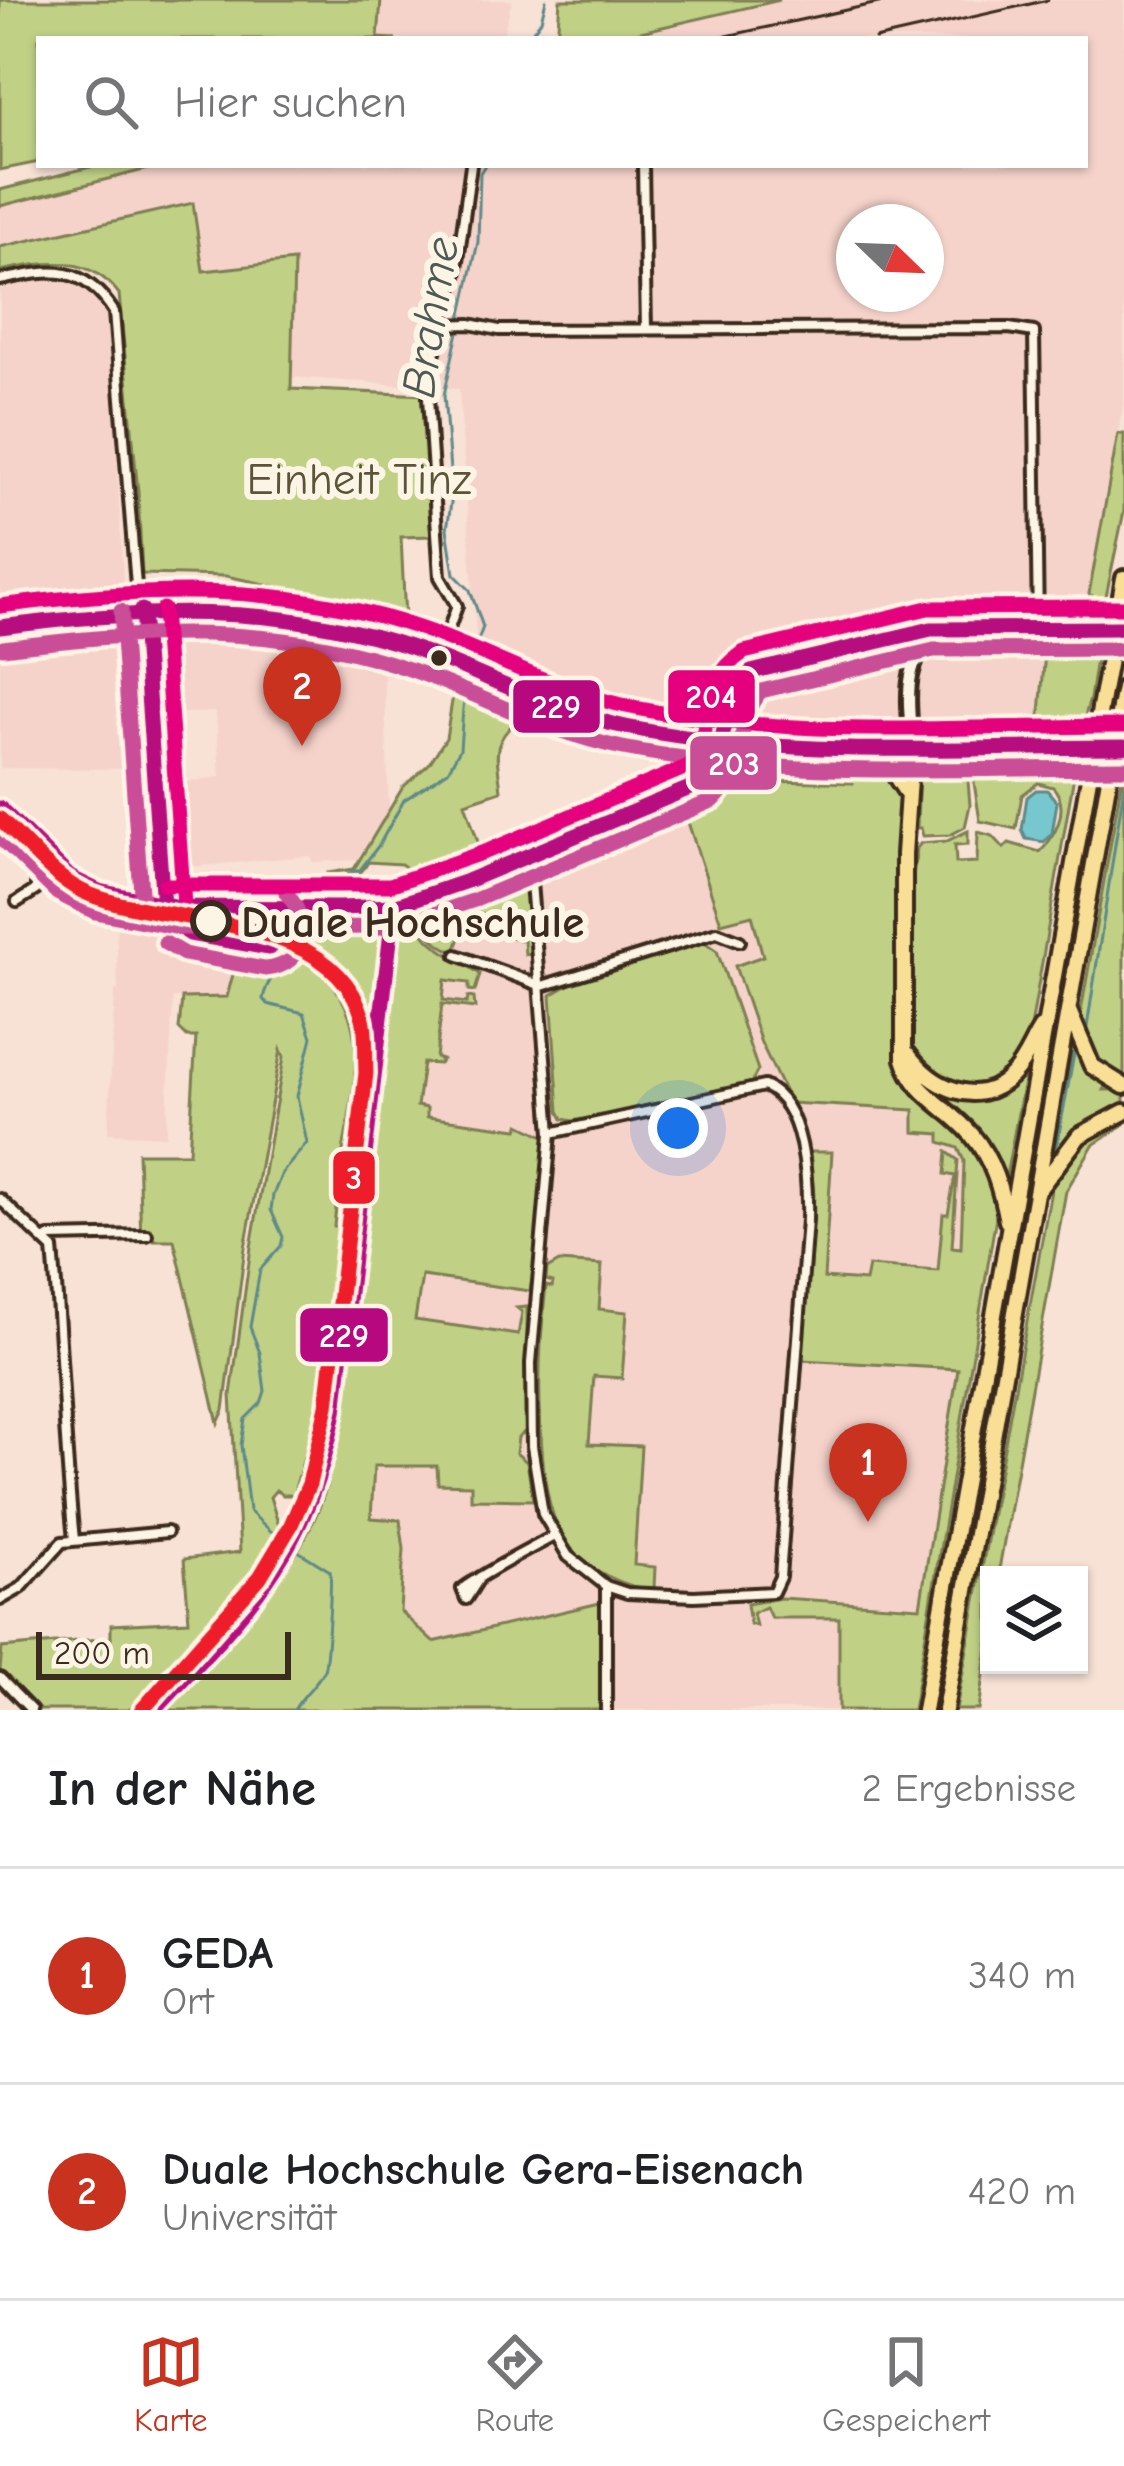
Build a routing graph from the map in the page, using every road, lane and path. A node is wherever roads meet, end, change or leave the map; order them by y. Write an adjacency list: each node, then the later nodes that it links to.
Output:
1 (471, 168): 4 (street)
2 (643, 168): 5 (street)
3 (0, 280): 7 (street)
4 (446, 324): 5 (street); 15 (street)
5 (646, 329): 10 (street)
6 (1124, 578): 38 (highway, bridge)
7 (139, 604): 8 (main road); 9 (main road); 15 (main road); 32 (street)
8 (0, 615)
9 (0, 627)
10 (1038, 628): 11 (main road); 12 (main road)
11 (1100, 628)
12 (944, 629): 13 (main road); 14 (main road)
13 (895, 636): 14 (main road); 18 (main road)
14 (920, 648): 19 (main road)
15 (441, 651): 16 (main road)
16 (481, 668): 18 (main road); 21 (main road)
17 (1124, 688): 37 (highway, bridge)
18 (723, 725): 19 (main road); 21 (main road)
19 (911, 730): 20 (main road); 24 (main road)
20 (1081, 731)
21 (722, 740): 22 (main road); 26 (main road)
22 (741, 742): 23 (main road); 26 (main road)
23 (862, 746): 24 (main road); 27 (highway)
24 (906, 747): 25 (main road); 27 (highway)
25 (1078, 747)
26 (719, 762): 30 (main road)
27 (903, 785): 39 (highway)
28 (0, 808): 29 (main road)
29 (48, 856): 31 (street); 32 (main road)
30 (529, 857): 33 (main road); 36 (street)
31 (17, 902)
32 (163, 906): 33 (main road)
33 (394, 906): 58 (main road)
34 (740, 941): 36 (street)
35 (457, 955): 36 (street)
36 (542, 986): 42 (street)
37 (1067, 1006): 40 (highway); 43 (highway)
38 (1047, 1018): 39 (highway); 45 (highway)
39 (904, 1048): 45 (highway)
40 (1124, 1086)
41 (1124, 1112): 43 (highway)
42 (550, 1133): 48 (street); 54 (street)
43 (1035, 1194): 61 (highway)
44 (0, 1199): 47 (street)
45 (1009, 1228): 60 (highway)
46 (147, 1235): 47 (street)
47 (45, 1240): 52 (street)
48 (532, 1446): 49 (street); 51 (street)
49 (520, 1447)
50 (167, 1532): 52 (street)
51 (554, 1536): 53 (street); 54 (street)
52 (74, 1540): 55 (street)
53 (480, 1577)
54 (606, 1586): 59 (street)
55 (0, 1600)
56 (0, 1678): 57 (street)
57 (31, 1710)
58 (154, 1710)
59 (606, 1710)
60 (924, 1710)
61 (945, 1710)

